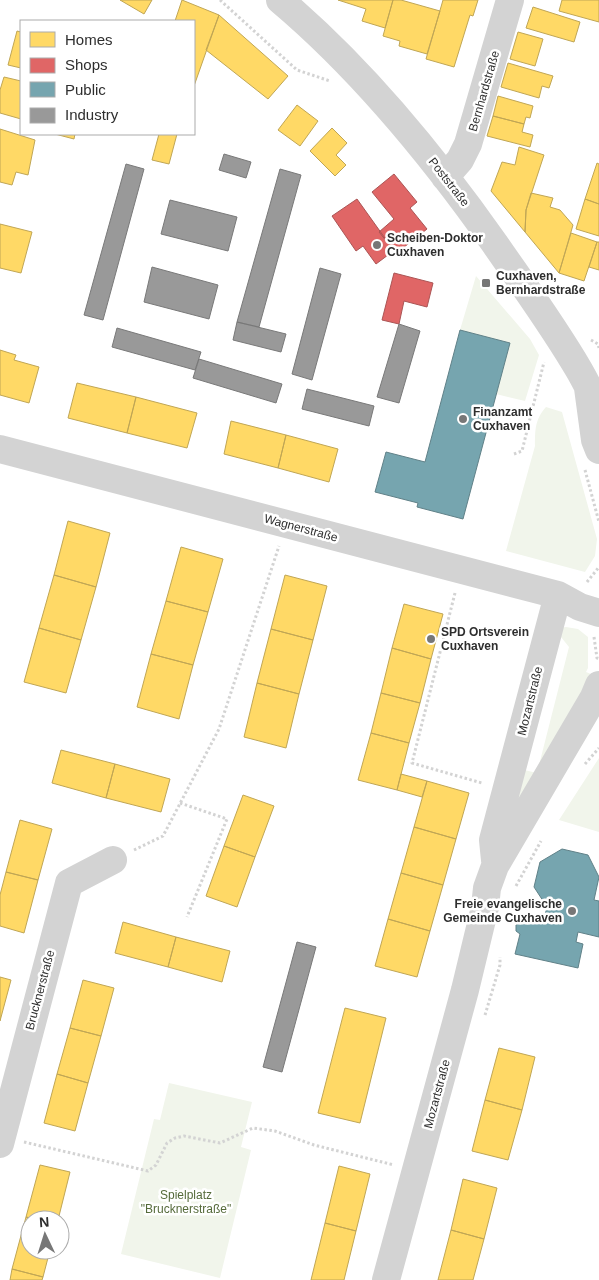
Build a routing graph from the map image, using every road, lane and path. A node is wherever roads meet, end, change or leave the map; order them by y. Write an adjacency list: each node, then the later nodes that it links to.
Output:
1 (220, 0): 4 (path)
2 (280, 0): 5 (street, Poststraße)
3 (510, 0): 5 (street, Bernhardstraße)
4 (335, 83)
5 (445, 177): 7 (street, Poststraße)
6 (544, 360): 10 (path)
7 (591, 383): 8 (street, Poststraße)
8 (597, 445): 11 (street, Poststraße)
9 (0, 449): 16 (street, Wagnerstraße)
10 (514, 454)
11 (599, 470)
12 (280, 543): 22 (path)
13 (599, 567): 14 (path)
14 (592, 591): 16 (street)
15 (464, 594): 21 (path)
16 (558, 595): 17 (street, Wagnerstraße); 25 (street, Mozartstraße)
17 (599, 613)
18 (599, 685): 25 (street, Mozartstraße)
19 (598, 728): 20 (path); 27 (street, Mozartstraße)
20 (581, 772)
21 (486, 784)
22 (180, 803): 24 (path); 28 (path)
23 (543, 837): 26 (path)
24 (113, 860): 31 (street, Brucknerstraße)
25 (495, 866): 27 (street, Mozartstraße)
26 (515, 888)
27 (486, 908): 33 (street, Mozartstraße)
28 (187, 917)
29 (500, 948): 30 (path)
30 (482, 1018)
31 (1, 1141): 32 (path)
32 (395, 1165)
33 (386, 1280)

